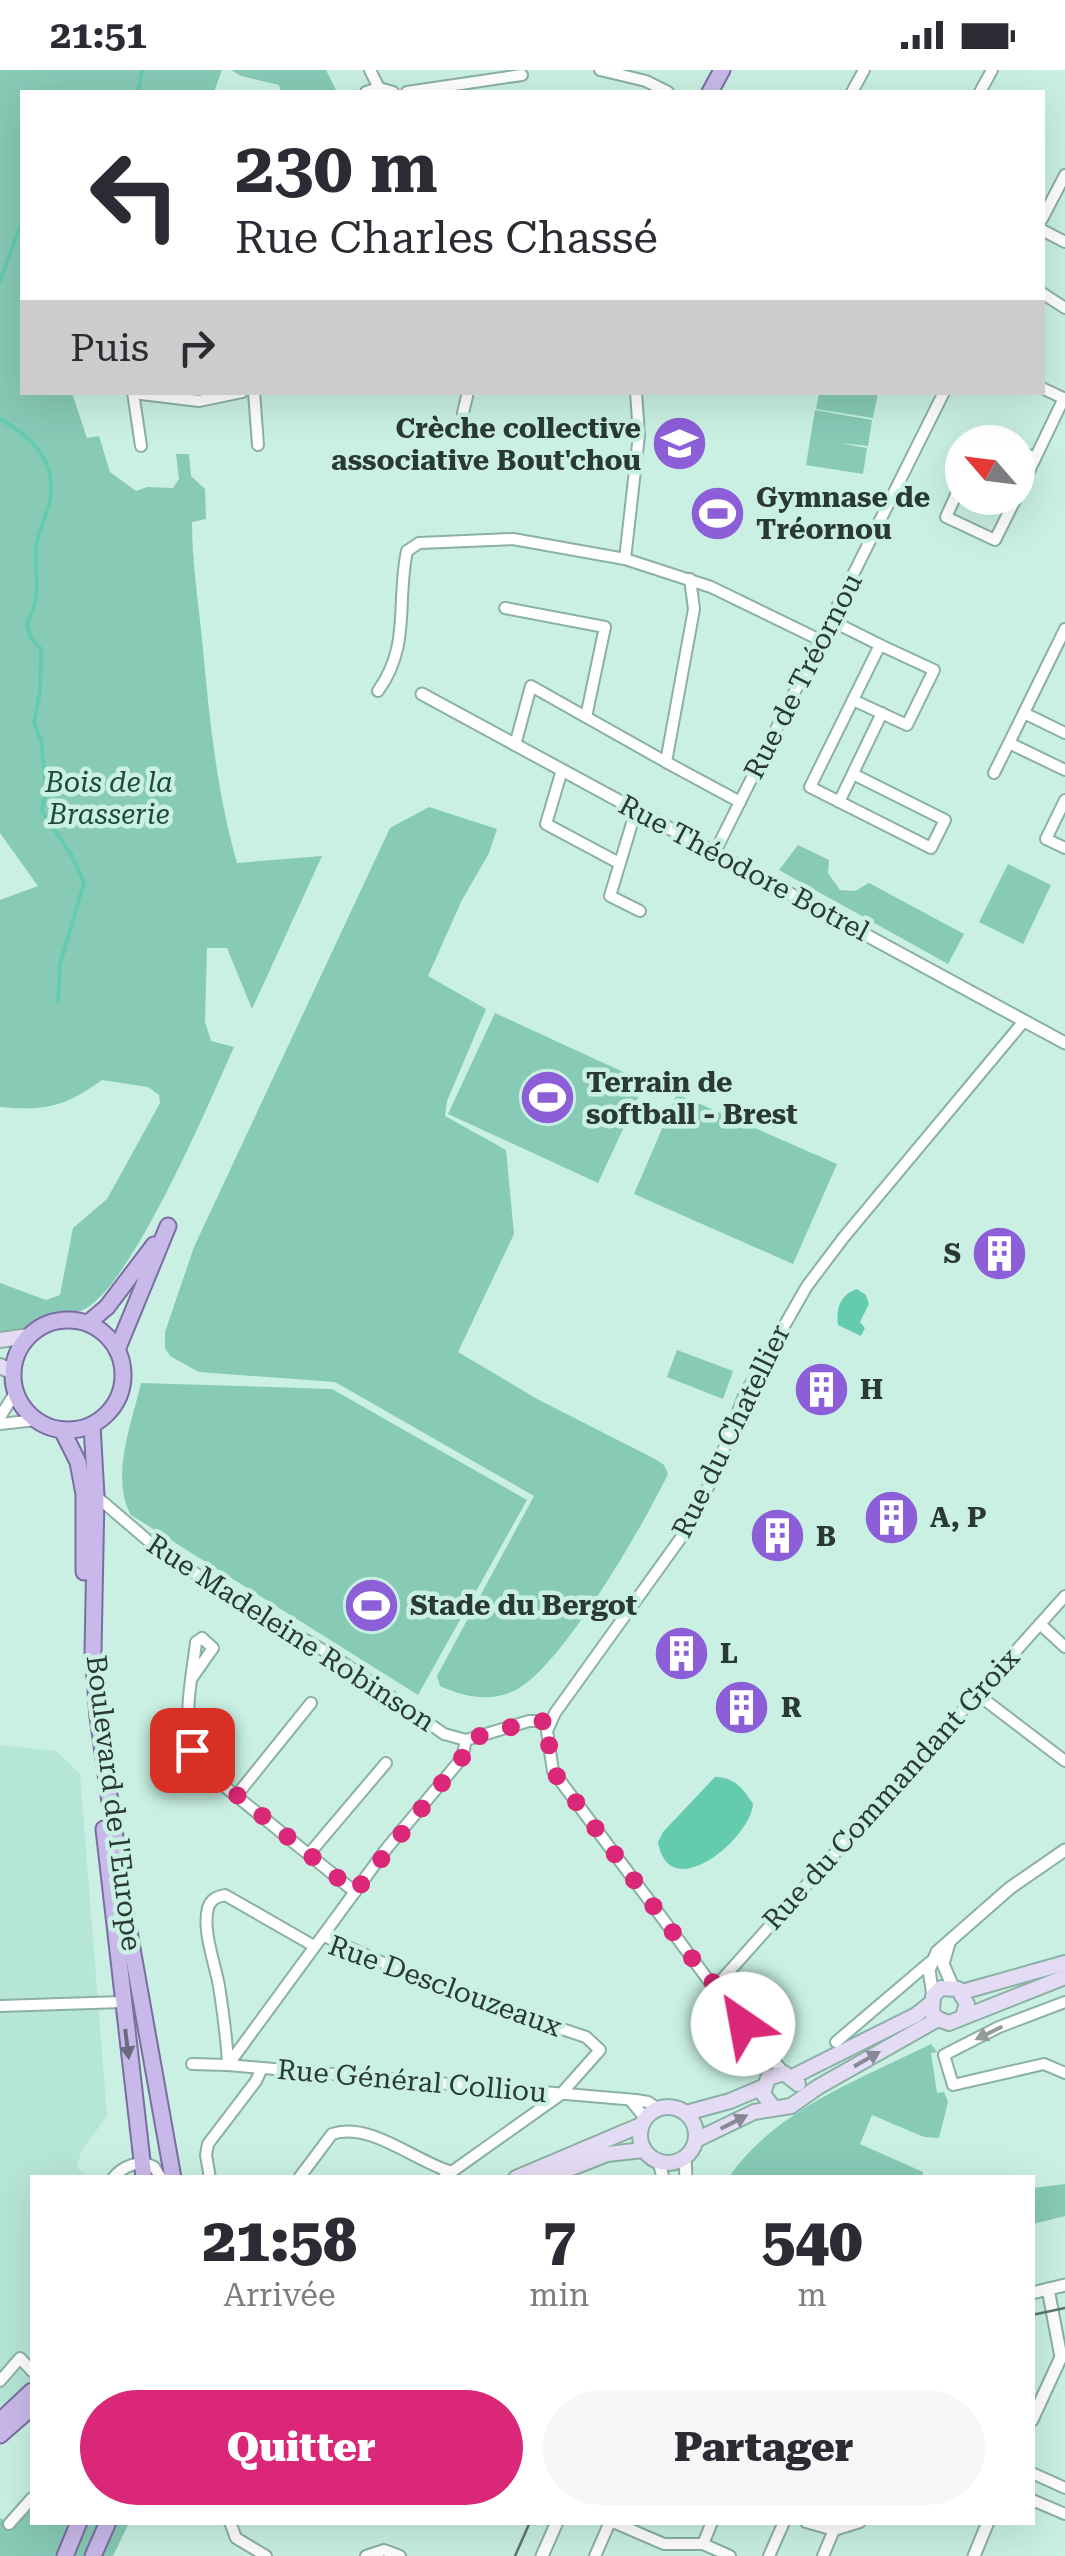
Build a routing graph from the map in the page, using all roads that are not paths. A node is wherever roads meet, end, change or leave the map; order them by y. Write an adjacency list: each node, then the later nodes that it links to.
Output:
1 (370, 70): 6 (street)
2 (600, 70): 5 (street)
3 (636, 70): 5 (street)
4 (522, 73): 9 (street)
5 (646, 81): 10 (street)
6 (379, 88): 7 (street); 8 (street)
7 (372, 90)
8 (386, 90)
9 (419, 90)
10 (664, 90)
11 (1065, 175): 12 (street)
12 (1045, 213)
13 (133, 395): 23 (street)
14 (150, 395): 15 (street)
15 (228, 395)
16 (254, 395): 22 (street)
17 (467, 395): 21 (street)
18 (636, 395): 27 (street)
19 (943, 395): 30 (street, Rue de Tréornou)
20 (1064, 399): 24 (street)
21 (463, 413)
22 (258, 445)
23 (140, 446)
24 (1035, 458)
25 (946, 515): 26 (street)
26 (1008, 515)
27 (625, 559): 28 (street); 35 (street)
28 (690, 579): 32 (street); 44 (street)
29 (504, 608): 40 (street)
30 (832, 620): 32 (street, Rue de Tréornou); 33 (street)
31 (1065, 629): 34 (street)
32 (822, 641): 49 (street, Rue de Tréornou)
33 (880, 645): 37 (street); 39 (street)
34 (1060, 652): 38 (street)
35 (378, 691)
36 (422, 694): 43 (street, Rue Théodore Botrel)
37 (853, 700): 39 (street); 50 (street)
38 (1024, 713): 41 (street); 42 (street)
39 (882, 714): 48 (street)
40 (586, 717): 43 (street); 44 (street)
41 (1065, 733)
42 (1010, 743): 46 (street); 47 (street)
43 (515, 744): 45 (street, Rue Théodore Botrel)
44 (666, 762): 49 (street)
45 (562, 770): 52 (street, Rue Théodore Botrel); 55 (street)
46 (1065, 770)
47 (994, 773)
48 (852, 774): 50 (street); 50 (street)
49 (740, 802): 54 (street, Rue de Tréornou)
50 (839, 802)
51 (1064, 806): 53 (street)
52 (636, 810): 54 (street, Rue Théodore Botrel); 55 (street)
53 (1065, 848)
54 (715, 852): 57 (street, Rue Théodore Botrel)
55 (619, 863): 56 (street)
56 (640, 911)
57 (1024, 1021): 58 (street, Rue Théodore Botrel); 78 (street, Rue du Chatellier)
58 (1065, 1043)
59 (88, 1323): 60 (main road); 62 (main road); 62 (main road)
60 (29, 1336): 61 (main road); 63 (main road)
61 (0, 1340)
62 (118, 1350): 67 (main road)
63 (6, 1369): 64 (main road)
64 (15, 1393): 65 (main road); 66 (street)
65 (36, 1420): 66 (street); 68 (main road)
66 (0, 1421)
67 (92, 1425): 68 (main road); 69 (main road, Boulevard de l'Europe)
68 (62, 1430): 95 (main road, Boulevard de l'Europe)
69 (96, 1496): 70 (street, Rue Madeleine Robinson); 71 (main road, Boulevard de l'Europe)
70 (120, 1518): 71 (street, Rue Madeleine Robinson); 79 (street, Rue Madeleine Robinson)
71 (96, 1525): 120 (main road, Boulevard de l'Europe)
72 (1065, 1596): 73 (street, Rue du Commandant Groix)
73 (1040, 1624): 74 (street); 76 (street, Rue du Commandant Groix)
74 (1065, 1647)
75 (192, 1678): 82 (street)
76 (977, 1694): 80 (street); 92 (street, Rue du Commandant Groix)
77 (311, 1703): 82 (street)
78 (550, 1721): 79 (street); 92 (street)
79 (466, 1740): 85 (street)
80 (1065, 1761)
81 (386, 1763): 84 (street)
82 (236, 1796): 84 (street)
83 (1065, 1850): 87 (street)
84 (309, 1854): 85 (street)
85 (355, 1892): 86 (street)
86 (324, 1936): 88 (street, Rue Desclouzeaux); 108 (street, Rue Desclouzeaux)
87 (949, 1943): 89 (street); 93 (street)
88 (314, 1946): 103 (street, Rue Desclouzeaux); 103 (street)
89 (930, 1962): 94 (street); 100 (street)
90 (1065, 1963): 93 (main road)
91 (1065, 1977): 98 (main road)
92 (718, 1984): 101 (street)
93 (957, 1990): 94 (main road); 98 (main road)
94 (932, 2000): 99 (main road); 106 (main road)
95 (122, 2002): 97 (street); 117 (main road, Boulevard de l'Europe, one-way to 117)
96 (1065, 2002): 105 (street, one-way to 105)
97 (0, 2006)
98 (963, 2016): 99 (main road)
99 (938, 2019): 109 (main road, one-way to 99)
100 (836, 2042)
101 (763, 2051): 106 (street); 107 (street)
102 (192, 2064): 103 (street, Rue Général Colliou)
103 (228, 2065): 104 (street, Rue Général Colliou)
104 (262, 2068): 108 (street, Rue Général Colliou); 121 (street)
105 (1064, 2070)
106 (788, 2075): 107 (main road); 109 (main road)
107 (766, 2083): 110 (main road); 111 (main road)
108 (560, 2095): 112 (street, Rue Général Colliou); 118 (street)
109 (797, 2100): 110 (main road)
110 (773, 2107): 113 (main road, one-way to 110)
111 (686, 2112): 112 (main road); 113 (main road)
112 (648, 2117): 114 (main road); 123 (main road)
113 (696, 2140): 115 (main road)
114 (644, 2150): 116 (main road); 124 (main road)
115 (685, 2158): 116 (main road); 126 (street)
116 (659, 2162): 125 (street)
117 (142, 2171): 119 (street)
118 (446, 2174): 122 (street)
119 (116, 2175)
120 (172, 2175)
121 (209, 2175)
122 (301, 2175)
123 (522, 2175)
124 (554, 2175)
125 (662, 2175)
126 (686, 2175)
127 (1065, 2286): 128 (street)
128 (1048, 2289): 129 (street); 134 (street)
129 (1035, 2292)
130 (30, 2369): 131 (street)
131 (0, 2381)
132 (30, 2394): 135 (main road)
133 (30, 2409): 136 (main road)
134 (1035, 2413)
135 (0, 2421)
136 (0, 2435)
137 (1035, 2474): 138 (street)
138 (1065, 2488)
139 (30, 2500): 142 (street)
140 (1035, 2501): 141 (street)
141 (1065, 2514)
142 (9, 2524)
143 (78, 2525): 157 (main road)
144 (107, 2525): 158 (main road)
145 (231, 2525): 159 (street)
146 (556, 2525): 162 (street)
147 (610, 2525): 163 (street)
148 (618, 2525): 155 (street)
149 (711, 2525): 156 (street)
150 (783, 2525): 166 (street)
151 (816, 2525): 154 (street)
152 (850, 2525): 154 (street)
153 (987, 2525): 168 (street)
154 (834, 2530): 167 (street)
155 (664, 2544): 156 (street); 164 (street)
156 (703, 2544): 165 (street)
157 (65, 2556)
158 (93, 2556)
159 (266, 2556)
160 (366, 2556): 161 (street)
161 (400, 2556)
162 (542, 2556)
163 (595, 2556)
164 (660, 2556)
165 (730, 2556)
166 (770, 2556)
167 (823, 2556)
168 (974, 2556)

